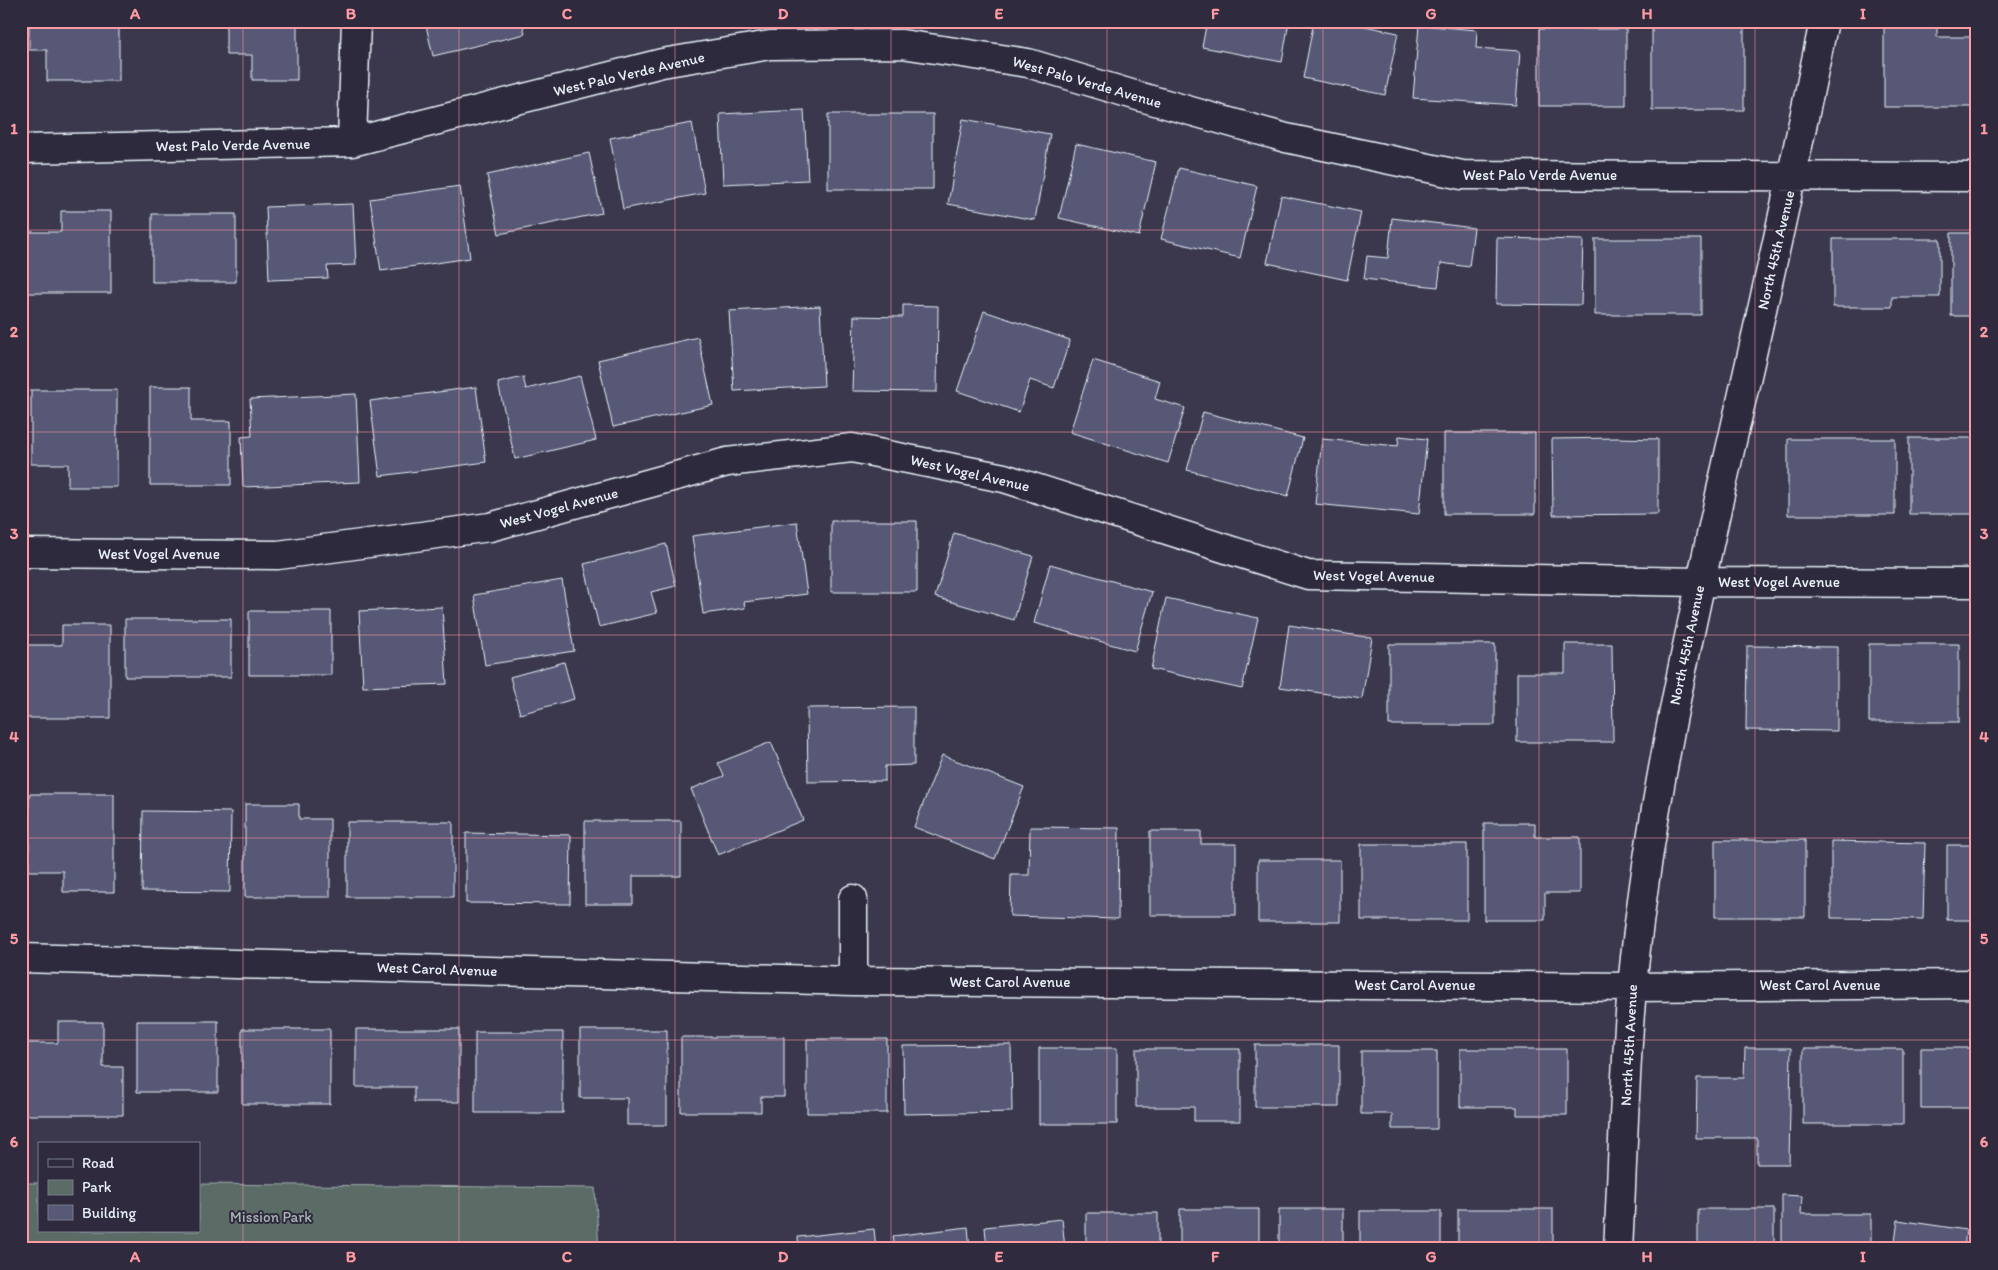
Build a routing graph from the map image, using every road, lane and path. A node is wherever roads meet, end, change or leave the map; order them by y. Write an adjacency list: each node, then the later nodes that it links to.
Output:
1 (356, 21): 3 (street)
2 (1824, 21): 5 (street, North 45th Avenue)
3 (352, 142): 4 (street, West Palo Verde Avenue); 5 (street, West Palo Verde Avenue)
4 (21, 149)
5 (1793, 176): 6 (street, West Palo Verde Avenue); 8 (street, North 45th Avenue)
6 (1977, 177)
7 (21, 554): 8 (street, West Vogel Avenue)
8 (1700, 582): 9 (street, West Vogel Avenue); 14 (street, North 45th Avenue)
9 (1977, 583)
10 (853, 899): 12 (street)
11 (21, 958): 12 (street, West Carol Avenue)
12 (853, 981): 14 (street, West Carol Avenue)
13 (1977, 984): 14 (street, West Carol Avenue)
14 (1632, 987): 15 (street, North 45th Avenue)
15 (1618, 1249)

